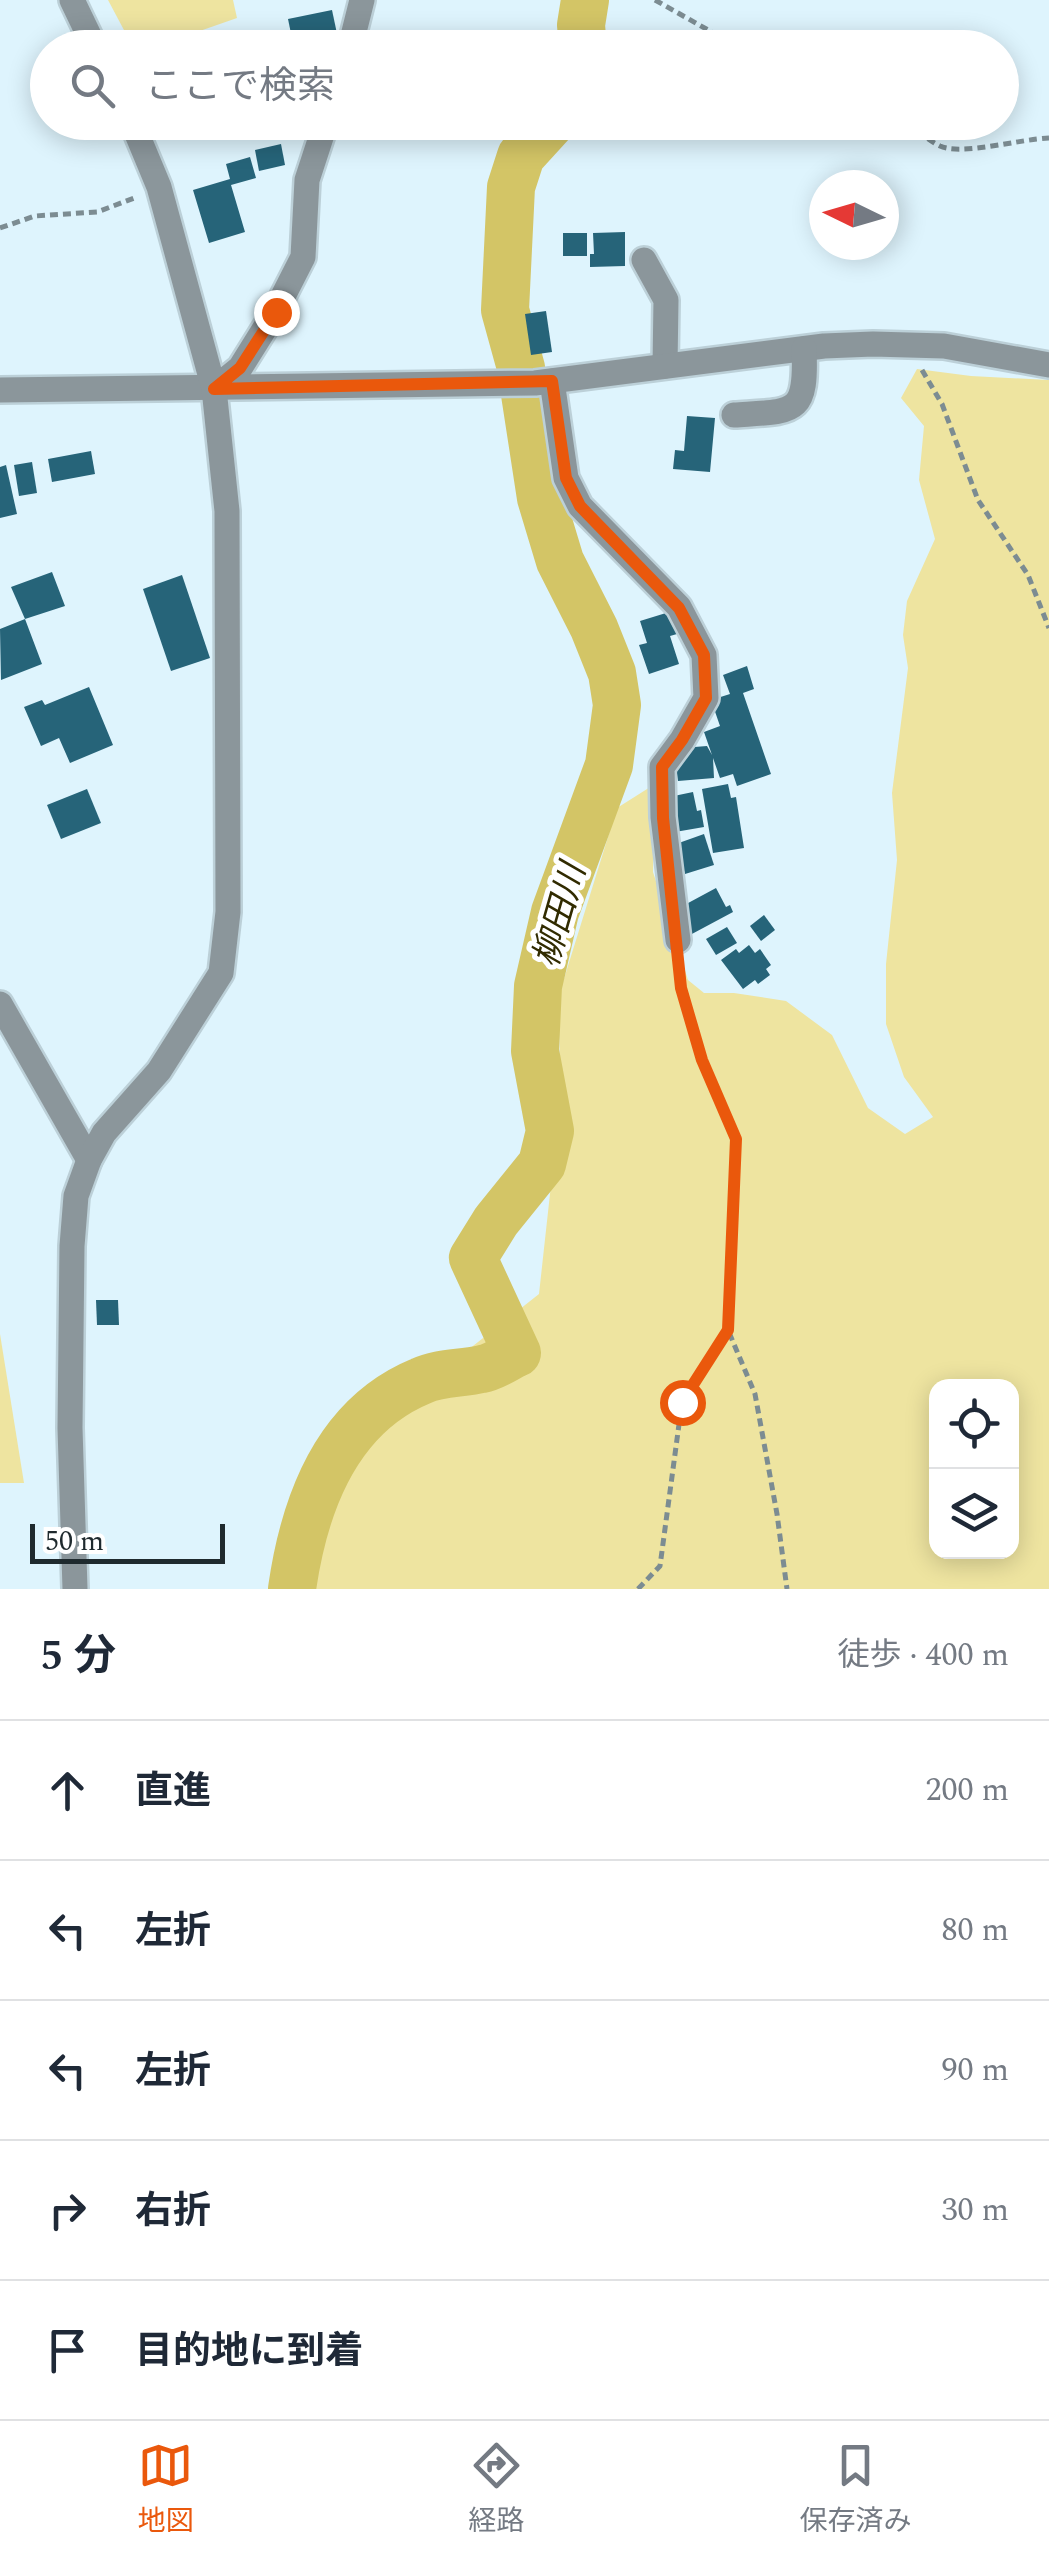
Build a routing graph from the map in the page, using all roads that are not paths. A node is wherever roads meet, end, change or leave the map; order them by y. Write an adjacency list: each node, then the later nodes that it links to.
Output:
1 (72, 0): 3 (street)
2 (362, 0): 4 (street)
3 (86, 30)
4 (354, 30)
5 (139, 140): 12 (street)
6 (320, 140): 12 (street)
7 (644, 260): 10 (street)
8 (804, 349): 9 (street); 10 (street); 14 (street)
9 (1049, 364)
10 (666, 366): 11 (street)
11 (543, 382): 12 (street); 15 (street)
12 (214, 389): 13 (street); 17 (street)
13 (0, 390)
14 (734, 415)
15 (678, 940)
16 (0, 1004): 17 (street)
17 (89, 1160): 18 (street)
18 (75, 1589)

